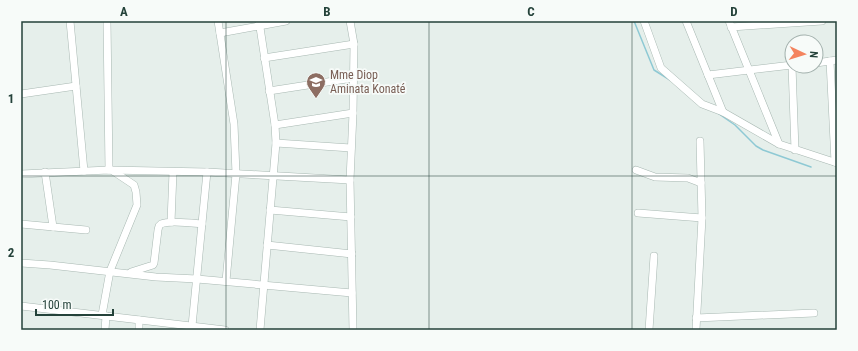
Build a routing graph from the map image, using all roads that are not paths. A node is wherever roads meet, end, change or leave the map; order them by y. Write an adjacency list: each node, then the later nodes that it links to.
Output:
1 (70, 21): 21 (street)
2 (107, 21): 33 (street)
3 (218, 21): 11 (street)
4 (286, 21): 9 (street)
5 (350, 21): 12 (street)
6 (644, 21): 24 (street)
7 (686, 21): 19 (street)
8 (822, 21): 10 (street)
9 (259, 23): 11 (street); 13 (street)
10 (730, 24): 17 (street)
11 (220, 33): 40 (street)
12 (354, 44): 13 (street); 20 (street)
13 (264, 58): 22 (street)
14 (834, 61): 15 (street); 32 (street)
15 (824, 62)
16 (784, 67): 17 (street)
17 (748, 70): 19 (street); 29 (street)
18 (792, 74): 31 (street)
19 (708, 75): 24 (street)
20 (354, 78): 22 (street); 25 (street)
21 (76, 86): 23 (street); 35 (street)
22 (269, 91): 26 (street)
23 (21, 94)
24 (723, 112): 29 (street)
25 (353, 113): 26 (street); 30 (street)
26 (275, 124): 28 (street)
27 (700, 141): 43 (street)
28 (276, 144): 30 (street); 41 (street)
29 (779, 144): 31 (street)
30 (351, 148): 42 (street)
31 (795, 150): 32 (street)
32 (836, 162)
33 (111, 170): 35 (street); 37 (street); 57 (street)
34 (636, 170): 43 (street)
35 (84, 171): 36 (street)
36 (45, 172): 39 (street); 51 (street)
37 (173, 172): 38 (street); 48 (street)
38 (206, 172): 40 (street); 50 (street)
39 (21, 174)
40 (236, 174): 41 (street); 60 (street)
41 (273, 176): 42 (street); 44 (street)
42 (350, 180): 46 (street)
43 (701, 183): 47 (street)
44 (270, 210): 46 (street); 53 (street)
45 (638, 213): 47 (street)
46 (351, 217): 54 (street)
47 (702, 218): 66 (street)
48 (171, 222): 50 (street); 58 (street)
49 (21, 224): 51 (street)
50 (202, 224): 59 (street)
51 (54, 227): 52 (street)
52 (86, 230)
53 (267, 245): 54 (street); 61 (street)
54 (352, 254): 62 (street)
55 (654, 256): 74 (street)
56 (21, 263): 57 (street)
57 (110, 271): 58 (street); 65 (street)
58 (127, 273): 59 (street)
59 (197, 279): 60 (street); 68 (street)
60 (226, 281): 61 (street)
61 (264, 285): 62 (street); 72 (street)
62 (352, 293): 73 (street)
63 (21, 306): 65 (street)
64 (814, 313): 66 (street)
65 (104, 316): 67 (street); 69 (street)
66 (696, 318): 75 (street)
67 (139, 320): 68 (street); 70 (street)
68 (187, 327): 71 (street)
69 (105, 330)
70 (139, 330)
71 (225, 330)
72 (260, 330)
73 (353, 330)
74 (649, 330)
75 (696, 330)

